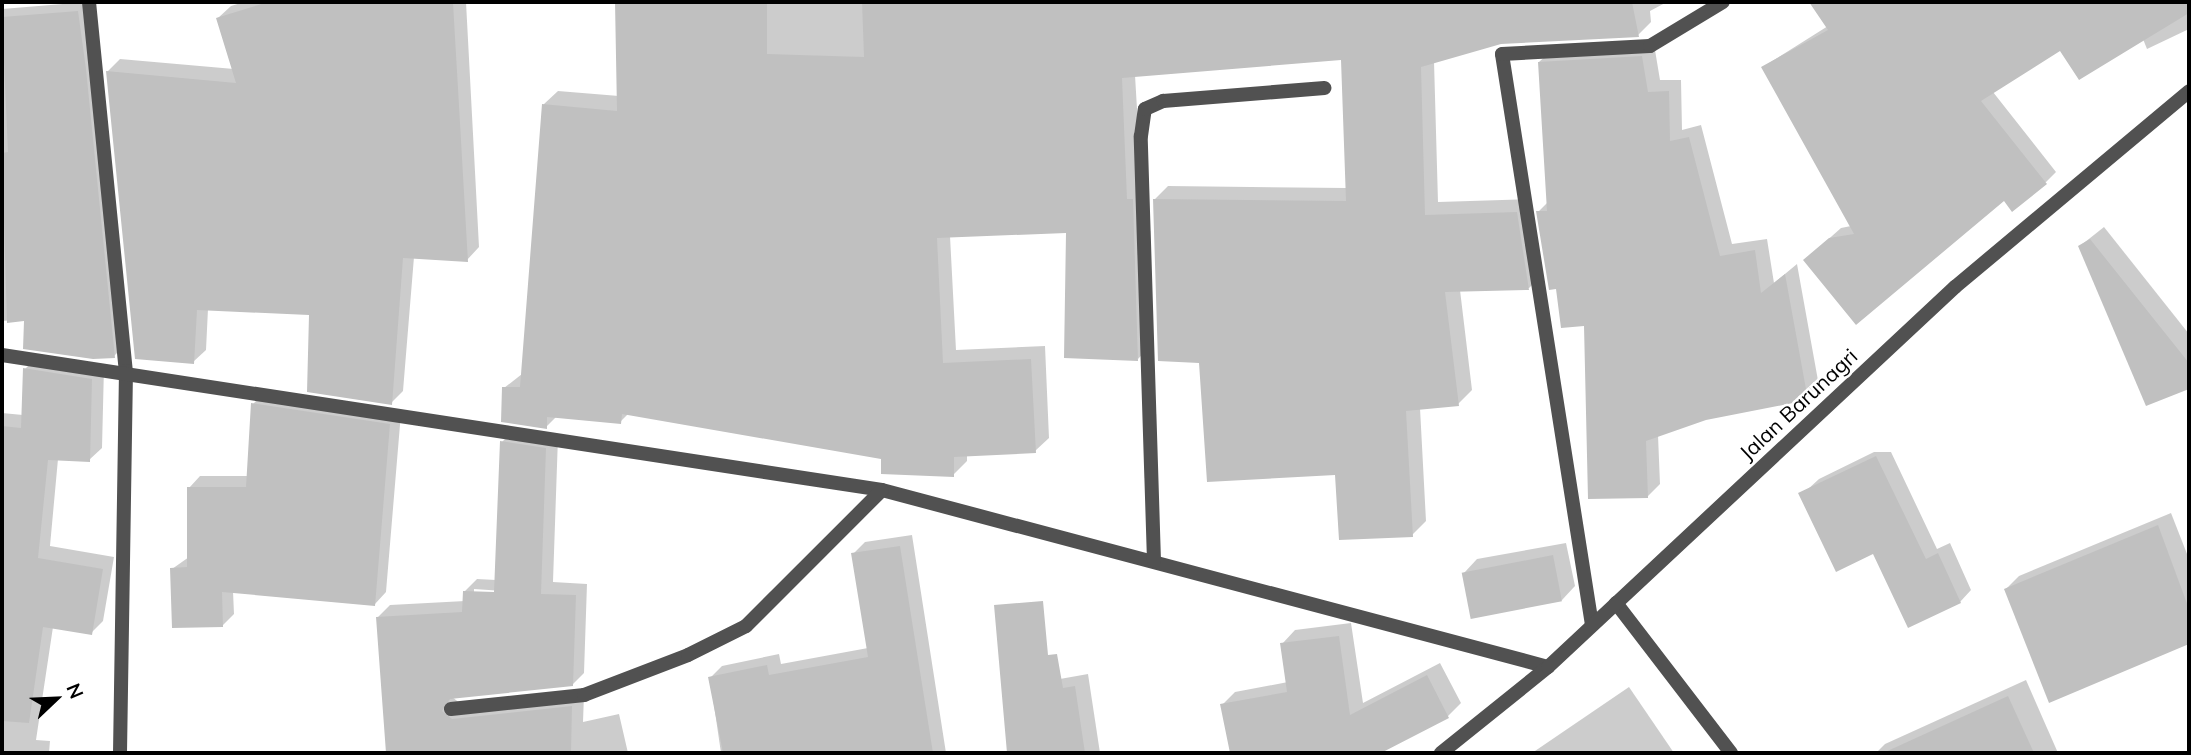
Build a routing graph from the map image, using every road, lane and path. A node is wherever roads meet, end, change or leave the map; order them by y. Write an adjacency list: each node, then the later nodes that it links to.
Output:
1 (89, 2): 6 (street)
2 (1723, 2): 10 (street)
3 (1324, 88): 8 (street)
4 (2189, 91): 9 (street, Jalan Barunagri)
5 (2, 355): 6 (street)
6 (127, 371): 7 (street); 13 (street)
7 (882, 490): 8 (street); 12 (street)
8 (1154, 561): 11 (street)
9 (1615, 603): 10 (street, Jalan Barunagri); 15 (street)
10 (1592, 625): 11 (street, Jalan Barunagri)
11 (1548, 667): 14 (street, Jalan Barunagri)
12 (451, 709)
13 (120, 753)
14 (1441, 753)
15 (1731, 753)

